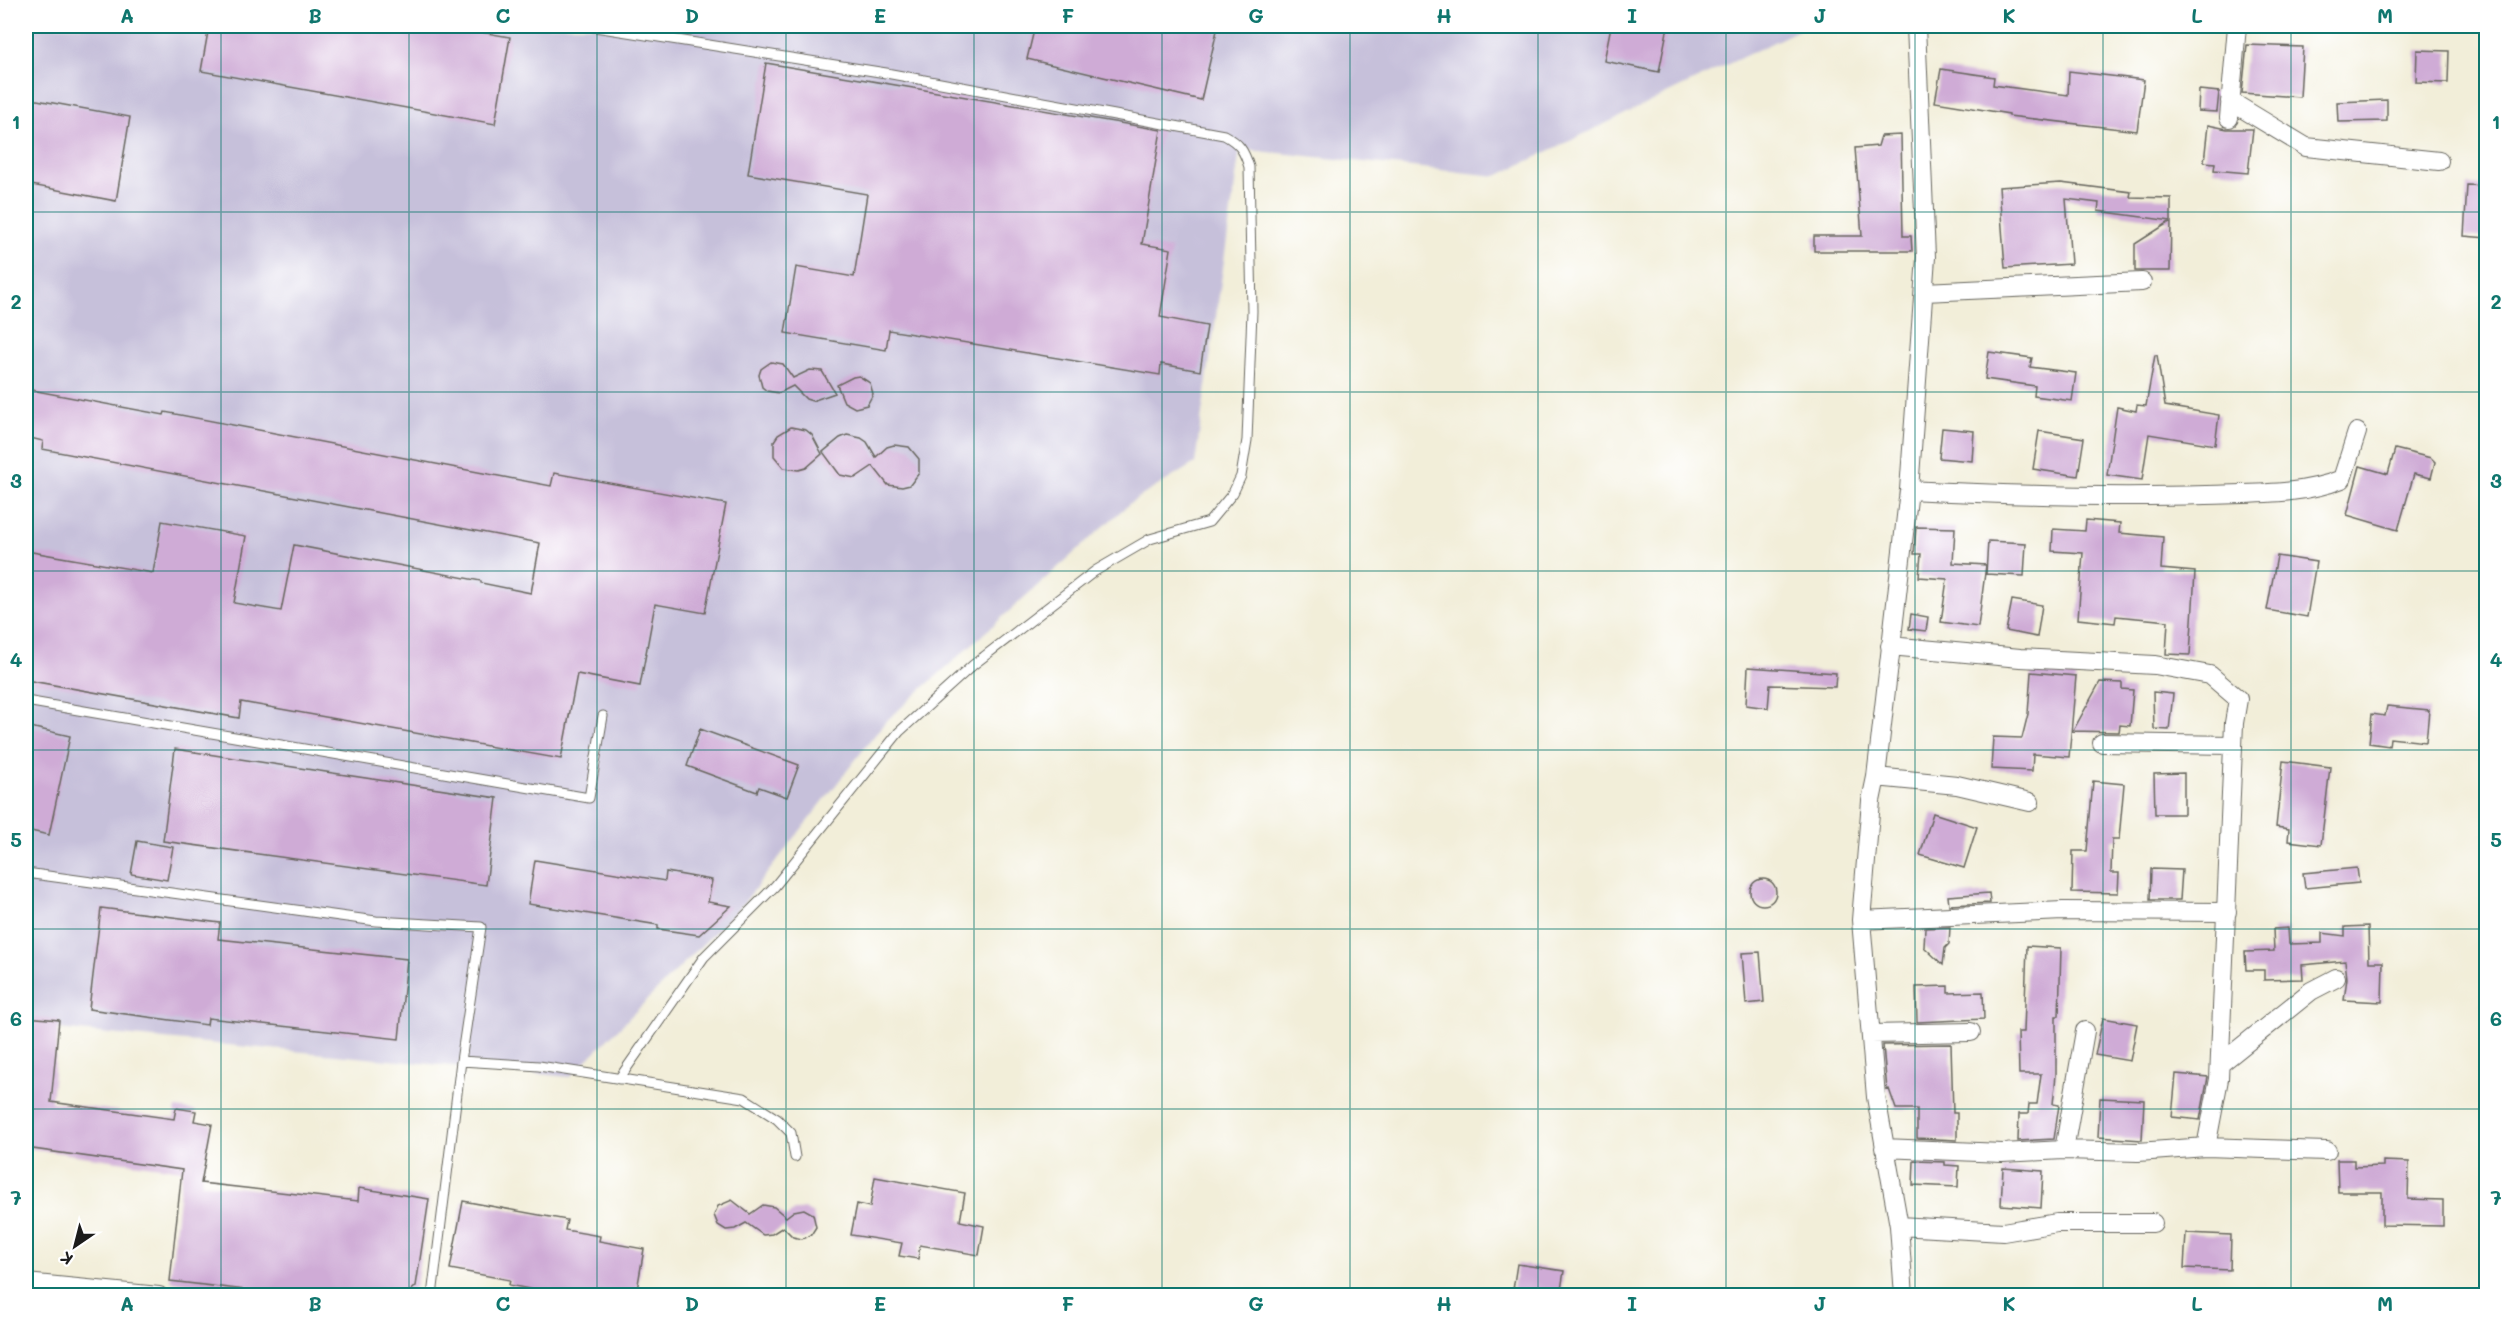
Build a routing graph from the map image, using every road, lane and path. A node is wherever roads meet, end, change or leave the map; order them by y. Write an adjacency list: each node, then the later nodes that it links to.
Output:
1 (589, 26): 25 (lane)
2 (1916, 26): 6 (street)
3 (2237, 26): 4 (street)
4 (2439, 161)
5 (2142, 282): 6 (street)
6 (1924, 292): 8 (street)
7 (2357, 432): 8 (street)
8 (1909, 490): 9 (street)
9 (1890, 646): 13 (street); 14 (street)
10 (26, 701): 11 (lane)
11 (603, 716)
12 (2102, 743): 13 (street)
13 (2233, 745): 17 (street)
14 (1876, 777): 15 (street); 18 (street)
15 (2030, 802)
16 (26, 873): 23 (lane)
17 (2227, 912): 18 (street); 24 (street)
18 (1861, 920): 22 (street)
19 (2336, 978): 24 (street)
20 (2085, 1031): 28 (street)
21 (1971, 1032): 22 (street)
22 (1871, 1034): 27 (street)
23 (460, 1061): 25 (lane); 35 (lane)
24 (2220, 1064): 26 (street)
25 (619, 1079): 30 (lane)
26 (2206, 1147): 28 (street); 29 (street)
27 (1884, 1148): 28 (street); 32 (street)
28 (2064, 1150)
29 (2327, 1151)
30 (795, 1157)
31 (2153, 1223): 32 (street)
32 (1899, 1226): 36 (street)
33 (26, 1283): 34 (street)
34 (159, 1296)
35 (432, 1296)
36 (1904, 1296)

